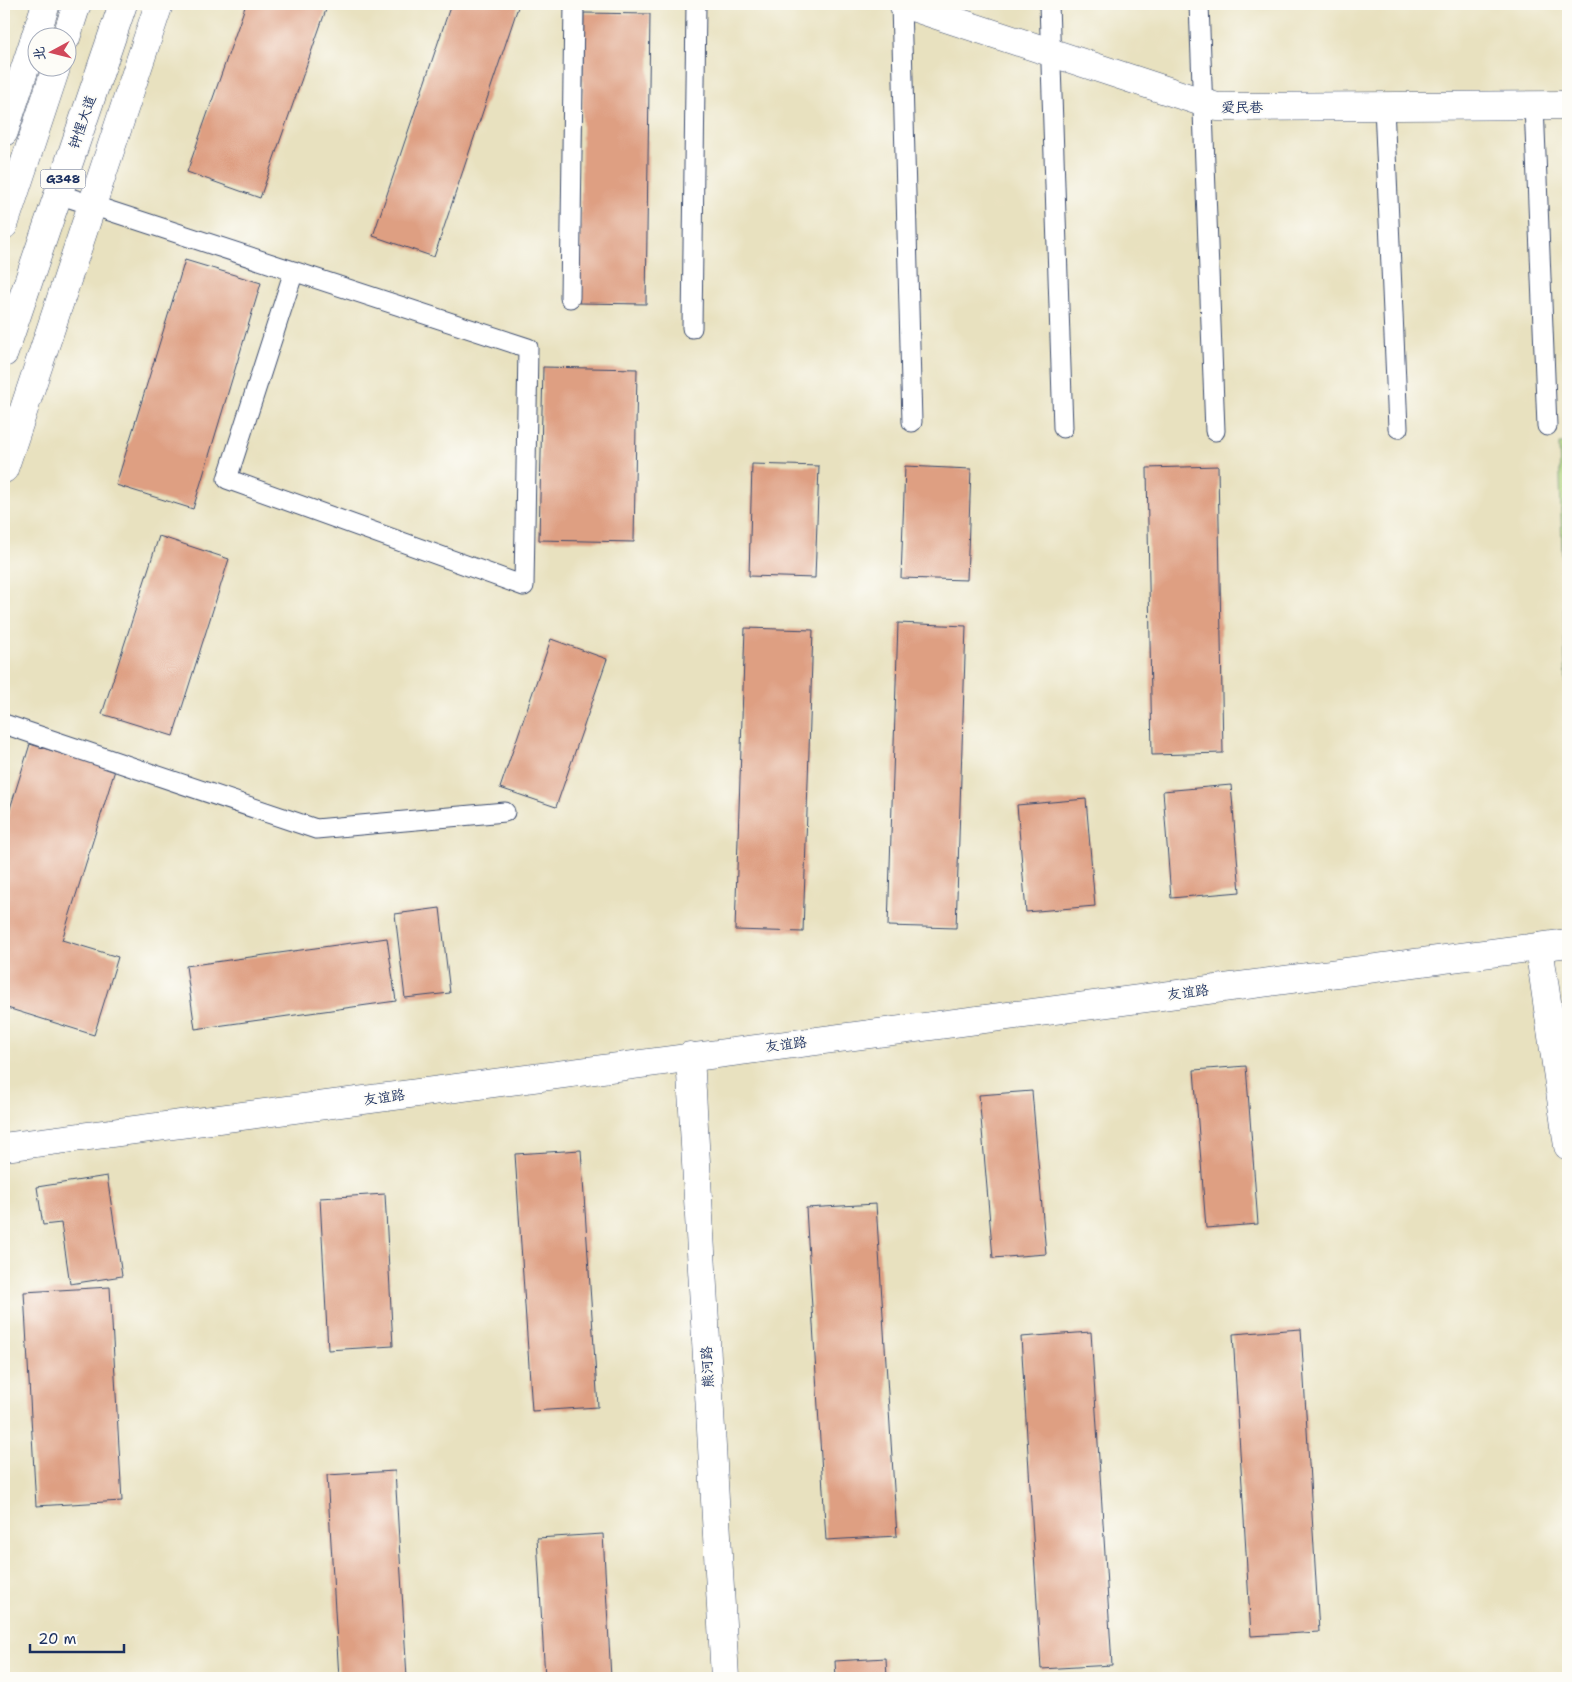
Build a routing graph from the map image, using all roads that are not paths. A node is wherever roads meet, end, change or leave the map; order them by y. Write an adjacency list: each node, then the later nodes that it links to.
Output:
1 (46, 4): 17 (main road)
2 (77, 4): 10 (main road)
3 (123, 4): 18 (main road, 钟惺大道 / G348)
4 (159, 4): 19 (main road)
5 (574, 4): 22 (lane)
6 (696, 4): 23 (lane)
7 (902, 4): 11 (main road, 爱民巷); 25 (lane)
8 (1049, 4): 11 (lane)
9 (1199, 4): 13 (lane)
10 (69, 28)
11 (1051, 52): 13 (main road, 爱民巷); 27 (lane)
12 (53, 78): 20 (main road, G348)
13 (1203, 102): 16 (main road, 爱民巷); 29 (lane)
14 (1534, 105): 15 (main road, 爱民巷); 16 (main road, 爱民巷); 26 (lane)
15 (1568, 105)
16 (1384, 106): 28 (lane)
17 (4, 132)
18 (58, 194): 19 (lane); 24 (main road, 钟惺大道 / G348)
19 (92, 205): 21 (lane); 30 (main road)
20 (4, 225)
21 (294, 271): 21 (lane)
22 (570, 298)
23 (692, 328)
24 (4, 353)
25 (912, 422)
26 (1547, 426)
27 (1063, 428)
28 (1398, 428)
29 (1215, 431)
30 (4, 469)
31 (4, 724): 32 (lane)
32 (505, 812)
33 (1568, 943): 34 (main road, 友谊路)
34 (1539, 947): 35 (main road, 友谊路); 36 (main road)
35 (690, 1056): 37 (main road, 友谊路); 38 (main road, 熊河路)
36 (1568, 1146)
37 (4, 1147)
38 (725, 1678)

